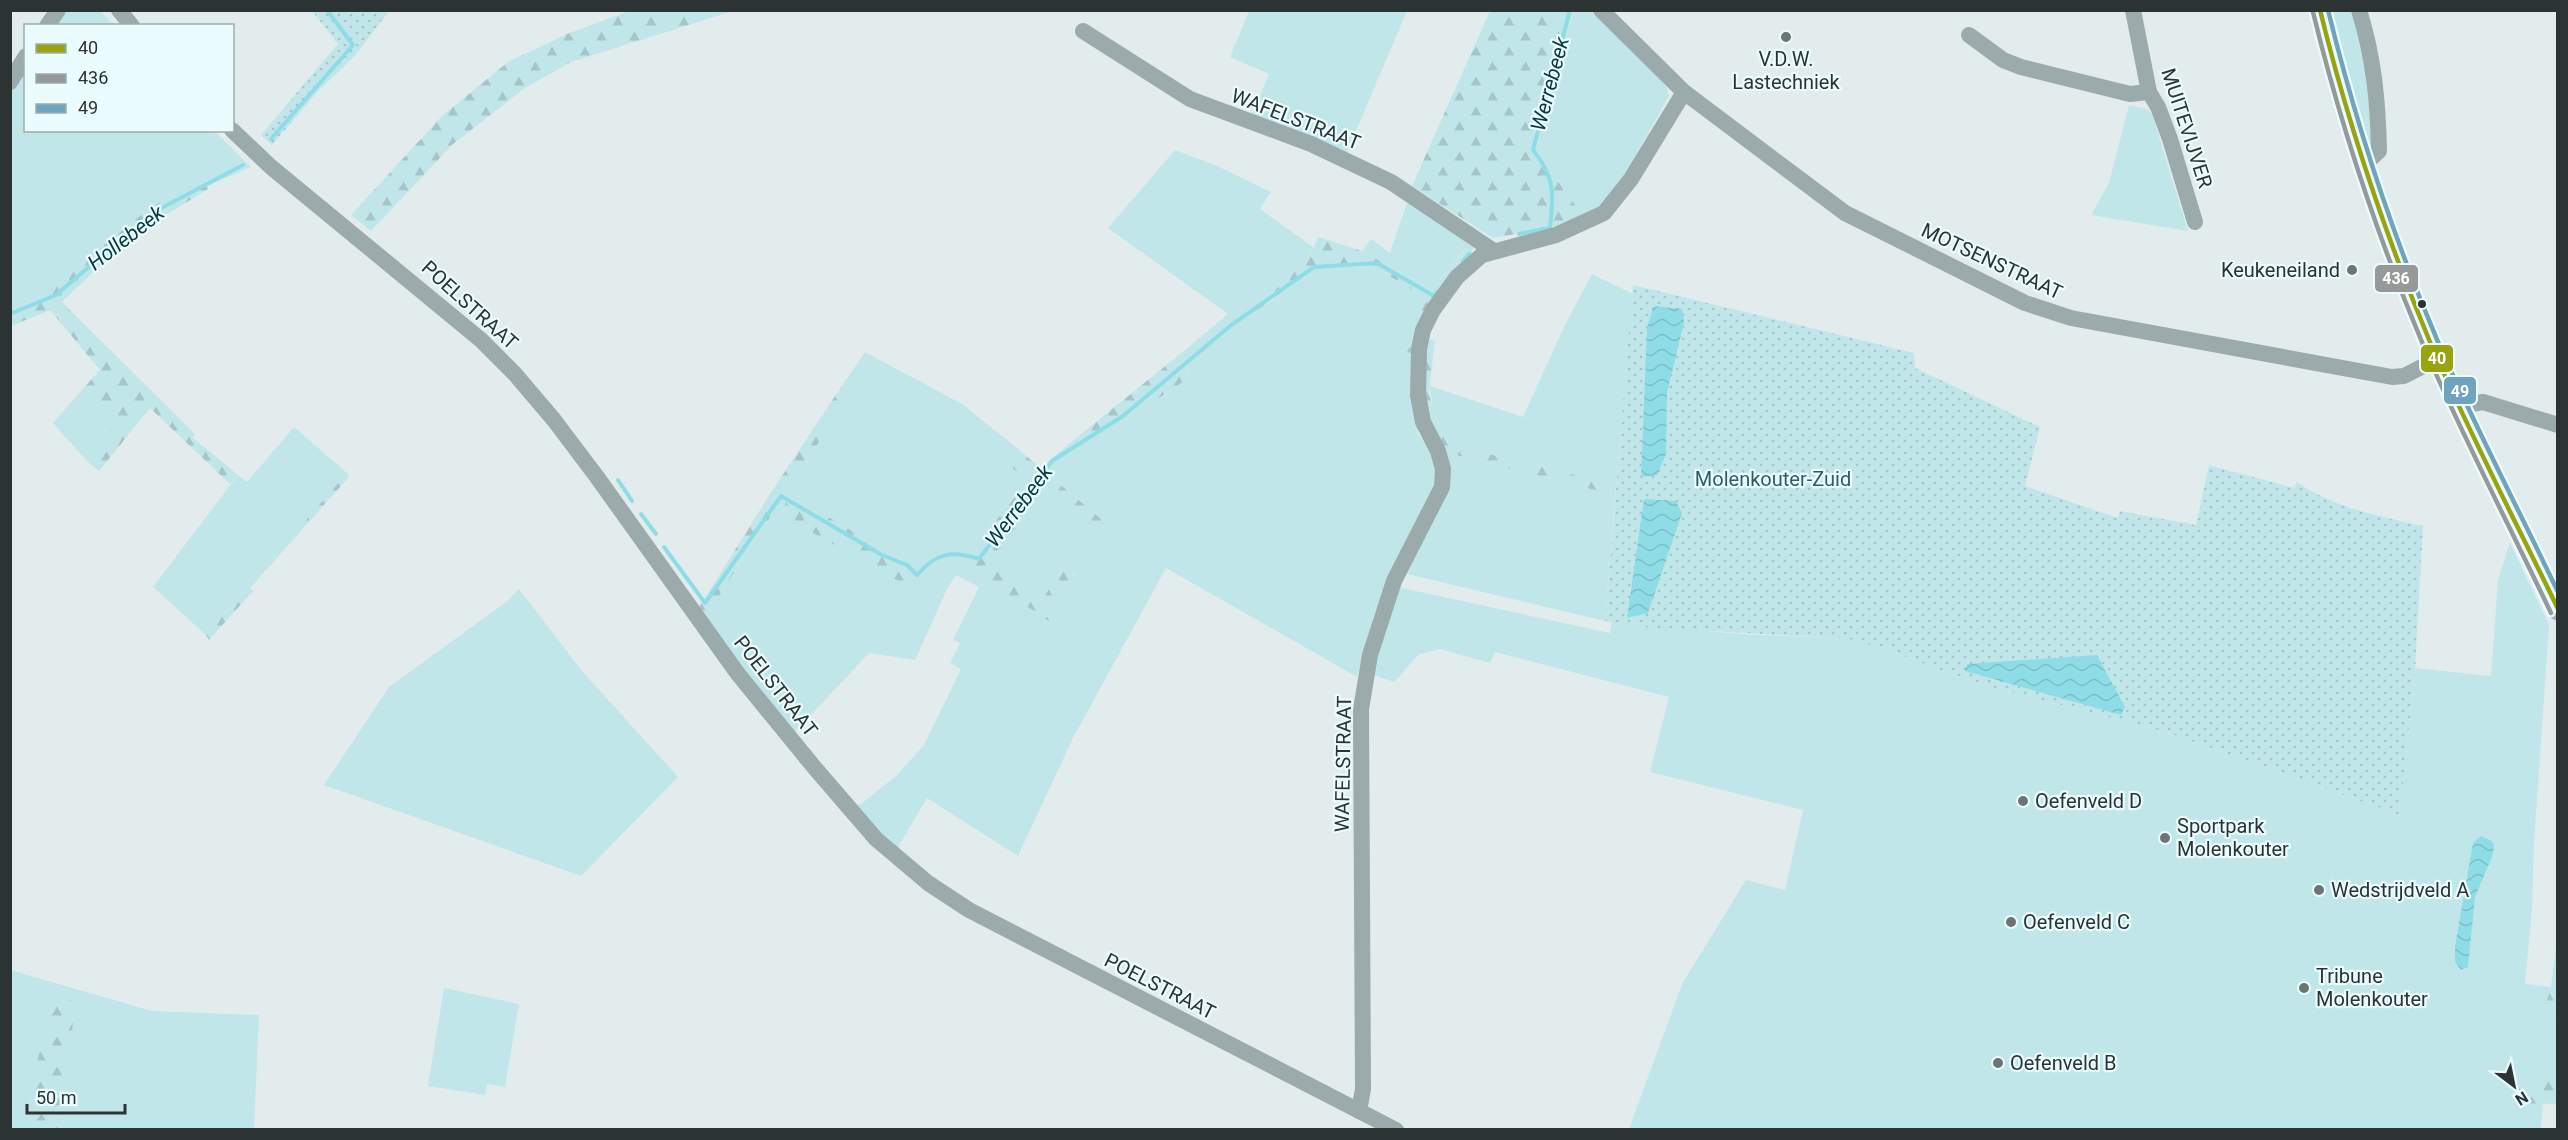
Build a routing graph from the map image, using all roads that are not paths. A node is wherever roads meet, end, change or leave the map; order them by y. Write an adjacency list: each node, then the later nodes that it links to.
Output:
1 (58, 10): 7 (street)
2 (119, 10): 8 (street)
3 (1601, 10): 13 (street, MOTSENSTRAAT)
4 (2133, 10): 14 (street, MUITEVIJVER)
5 (2320, 10): 16 (main road)
6 (2359, 10): 16 (street)
7 (48, 24)
8 (130, 24)
9 (1083, 31): 18 (street, WAFELSTRAAT)
10 (1969, 35): 14 (street)
11 (24, 59): 12 (street)
12 (10, 82)
13 (1684, 92): 18 (street, WAFELSTRAAT); 19 (street, MOTSENSTRAAT)
14 (2149, 92): 17 (street, MUITEVIJVER)
15 (234, 131): 23 (street, POELSTRAAT)
16 (2364, 165): 19 (main road)
17 (2195, 222)
18 (1492, 250): 23 (street, WAFELSTRAAT)
19 (2437, 359): 20 (main road)
20 (2459, 406): 21 (street); 22 (main road)
21 (2558, 425)
22 (2558, 610)
23 (1359, 1112): 24 (street, POELSTRAAT)
24 (1396, 1130)

